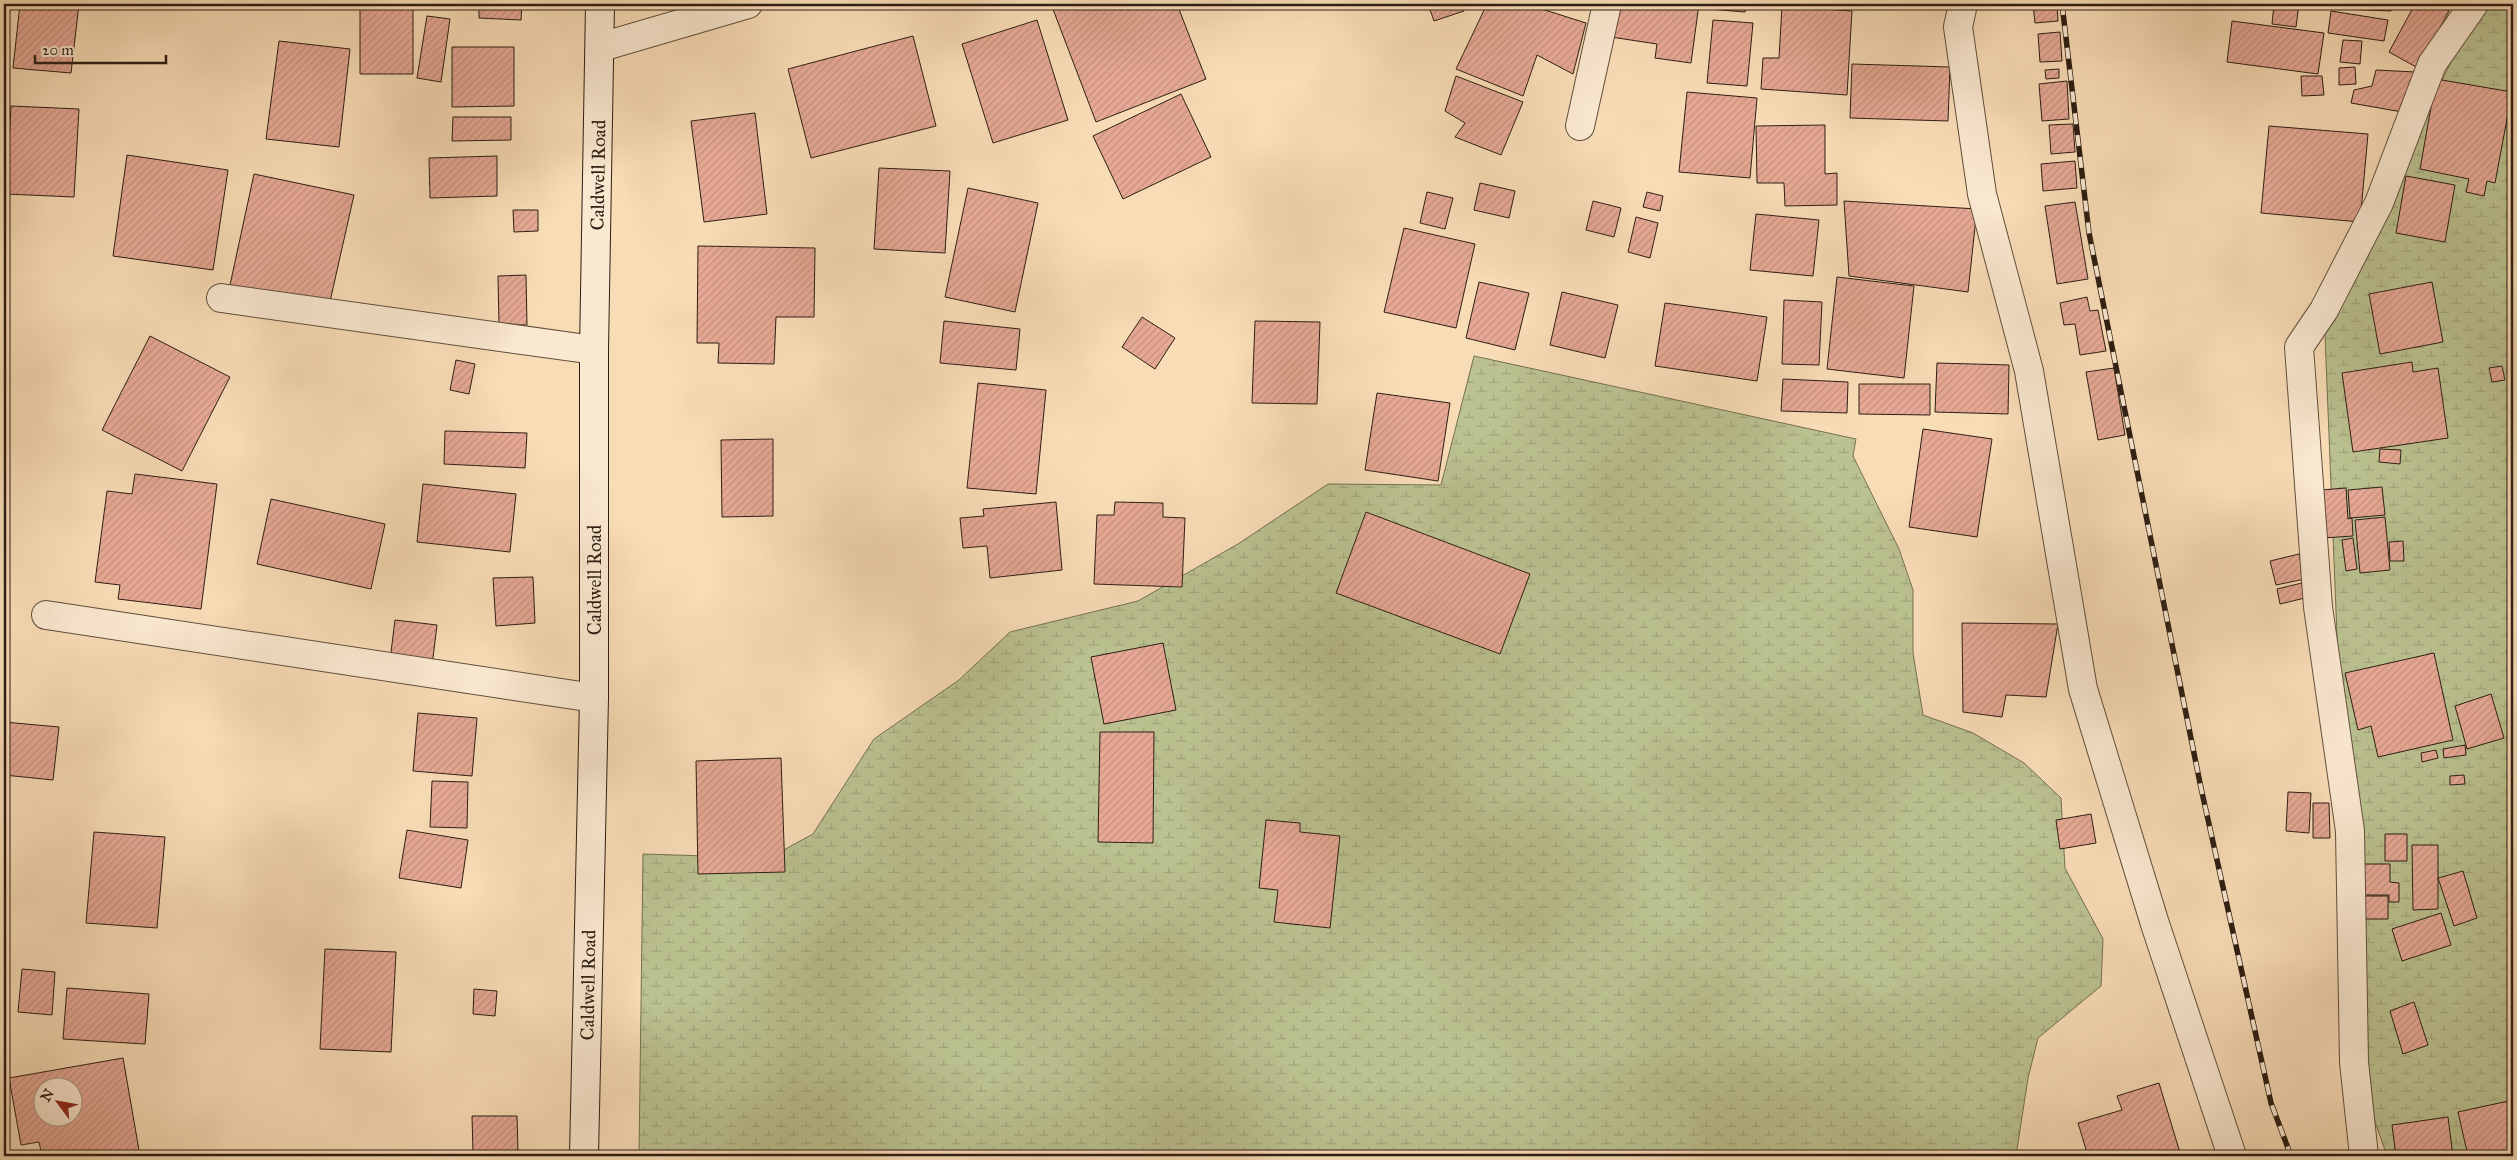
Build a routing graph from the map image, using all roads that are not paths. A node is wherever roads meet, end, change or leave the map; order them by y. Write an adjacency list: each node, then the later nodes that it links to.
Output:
1 (600, 4): 6 (street, Caldwell Road)
2 (748, 4): 6 (street)
3 (1607, 4): 7 (street)
4 (1963, 4): 13 (street)
5 (2474, 4): 14 (street)
6 (601, 46): 9 (street, Caldwell Road)
7 (1580, 126)
8 (221, 298): 9 (street)
9 (594, 350): 11 (street, Caldwell Road)
10 (46, 615): 11 (street)
11 (594, 698): 12 (street, Caldwell Road)
12 (584, 1156)
13 (2232, 1156)
14 (2364, 1156)

